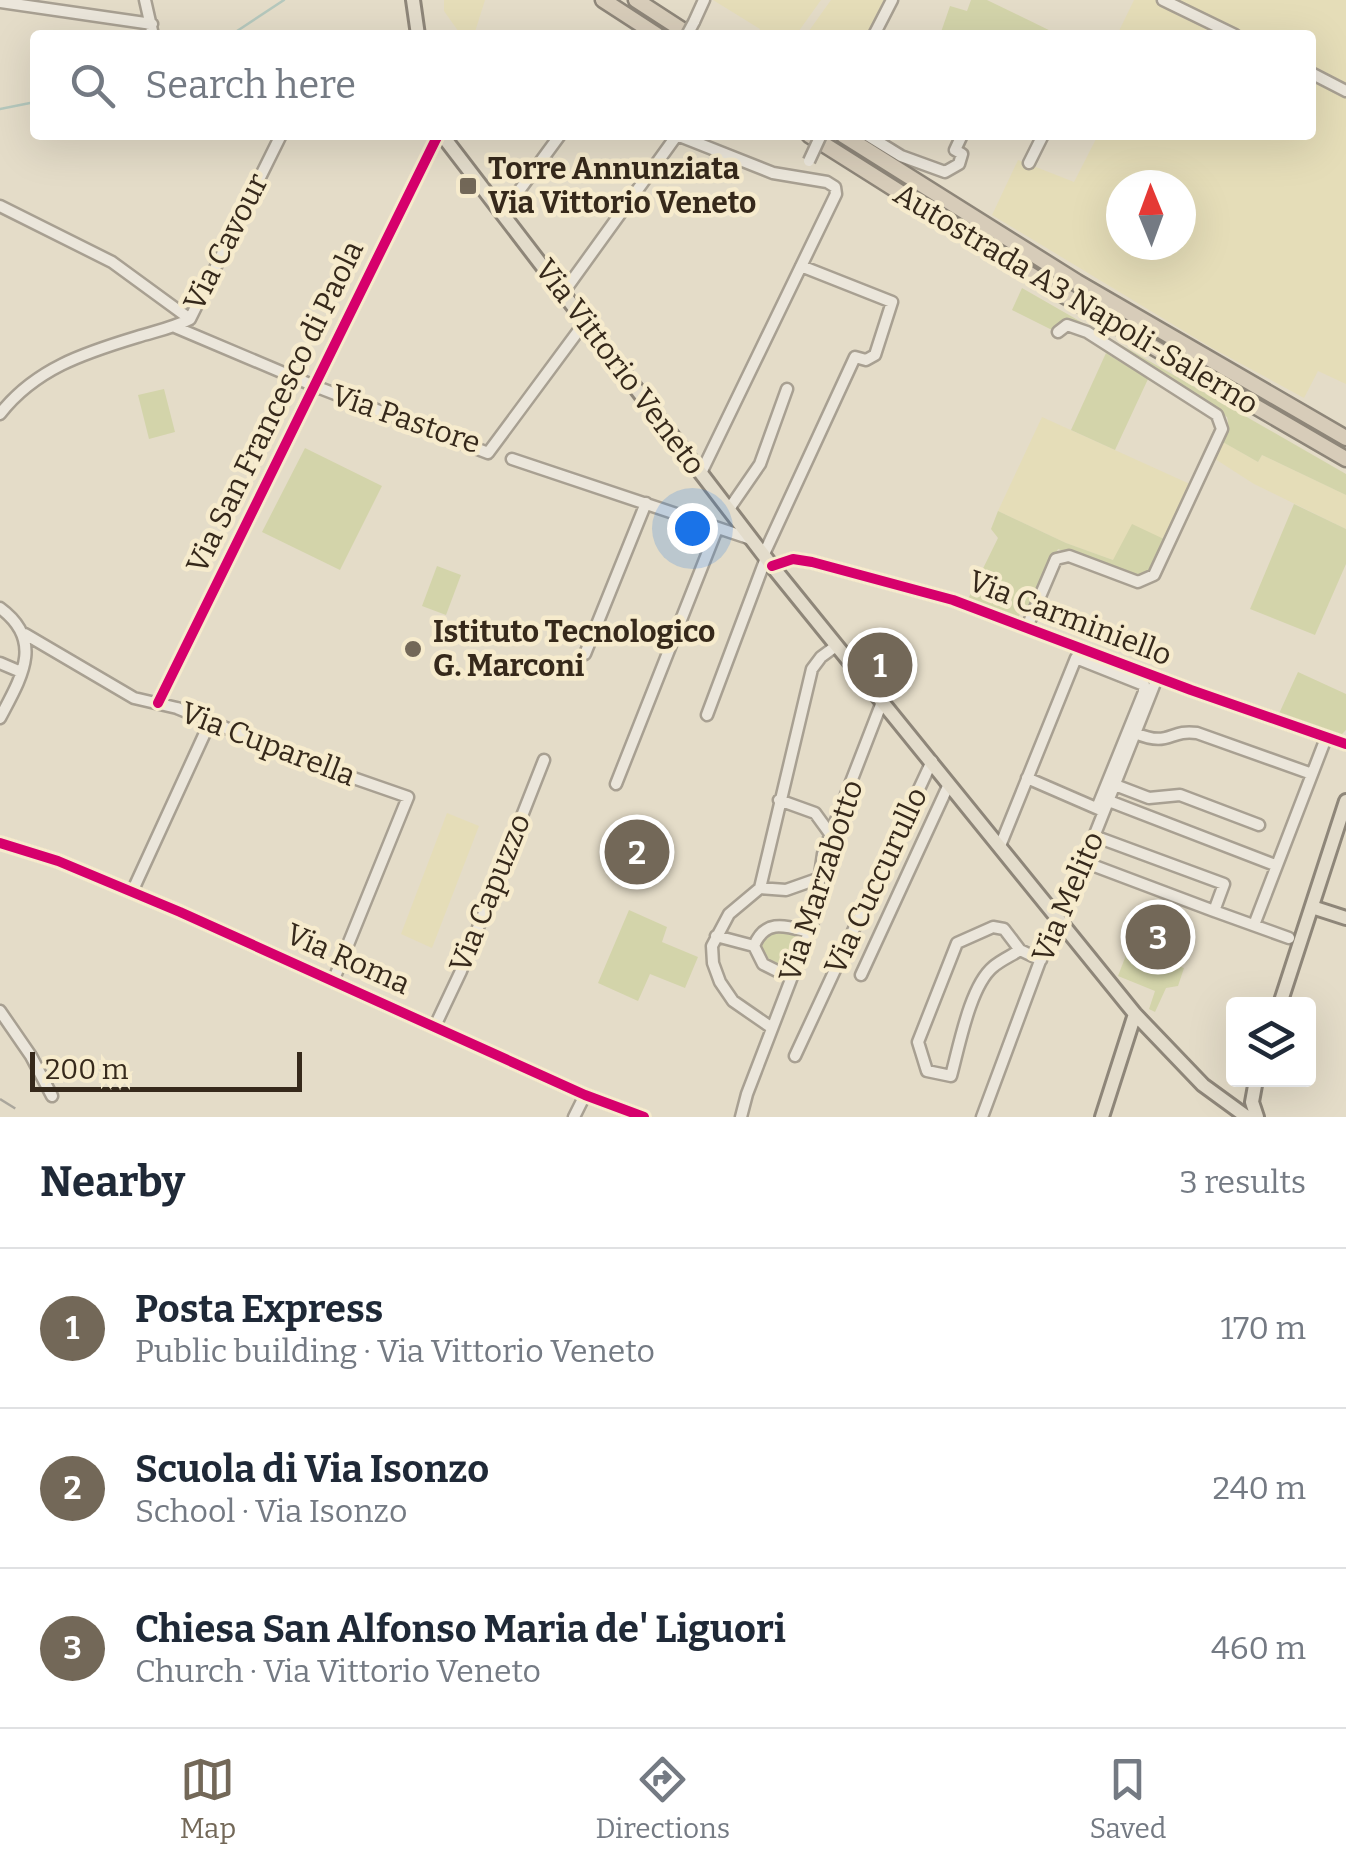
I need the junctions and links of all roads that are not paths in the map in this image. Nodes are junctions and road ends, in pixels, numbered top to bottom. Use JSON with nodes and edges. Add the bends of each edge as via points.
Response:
{"nodes":[{"id":1,"x":145,"y":0,"type":"edge"},
{"id":2,"x":412,"y":0,"type":"edge"},
{"id":3,"x":603,"y":0,"type":"edge"},
{"id":4,"x":636,"y":0,"type":"edge"},
{"id":5,"x":704,"y":0,"type":"edge"},
{"id":6,"x":892,"y":0,"type":"edge"},
{"id":7,"x":1162,"y":0,"type":"edge"},
{"id":8,"x":0,"y":2,"type":"edge"},
{"id":9,"x":152,"y":30,"type":"edge"},
{"id":10,"x":417,"y":30,"type":"edge"},
{"id":11,"x":648,"y":30,"type":"edge"},
{"id":12,"x":689,"y":30,"type":"edge"},
{"id":13,"x":691,"y":30,"type":"edge"},
{"id":14,"x":877,"y":30,"type":"edge"},
{"id":15,"x":1225,"y":30,"type":"edge"},
{"id":16,"x":1316,"y":76,"type":"edge"},
{"id":17,"x":1346,"y":91,"type":"edge"},
{"id":18,"x":278,"y":140,"type":"edge"},
{"id":19,"x":437,"y":140,"type":"edge"},
{"id":20,"x":444,"y":140,"type":"edge"},
{"id":21,"x":556,"y":140,"type":"edge"},
{"id":22,"x":673,"y":140,"type":"edge"},
{"id":23,"x":689,"y":140,"type":"edge"},
{"id":24,"x":818,"y":140,"type":"edge"},
{"id":25,"x":819,"y":140,"type":"edge"},
{"id":26,"x":852,"y":140,"type":"edge"},
{"id":27,"x":875,"y":140,"type":"edge"},
{"id":28,"x":959,"y":140,"type":"edge"},
{"id":29,"x":1042,"y":140,"type":"edge"},
{"id":30,"x":1030,"y":163,"type":"dead end"},
{"id":31,"x":805,"y":178,"type":"junction"},
{"id":32,"x":0,"y":206,"type":"edge"},
{"id":33,"x":502,"y":214,"type":"junction"},
{"id":34,"x":801,"y":266,"type":"junction"},
{"id":35,"x":563,"y":293,"type":"junction"},
{"id":36,"x":190,"y":318,"type":"junction"},
{"id":37,"x":585,"y":322,"type":"junction"},
{"id":38,"x":175,"y":327,"type":"junction"},
{"id":39,"x":1058,"y":332,"type":"dead end"},
{"id":40,"x":312,"y":386,"type":"junction"},
{"id":41,"x":787,"y":388,"type":"dead end"},
{"id":42,"x":0,"y":412,"type":"edge"},
{"id":43,"x":1346,"y":438,"type":"edge"},
{"id":44,"x":512,"y":459,"type":"dead end"},
{"id":45,"x":1346,"y":459,"type":"edge"},
{"id":46,"x":701,"y":473,"type":"junction"},
{"id":47,"x":646,"y":503,"type":"junction"},
{"id":48,"x":729,"y":510,"type":"junction"},
{"id":49,"x":717,"y":529,"type":"junction"},
{"id":50,"x":752,"y":539,"type":"junction"},
{"id":51,"x":768,"y":560,"type":"junction"},
{"id":52,"x":0,"y":608,"type":"edge"},
{"id":53,"x":1028,"y":627,"type":"junction"},
{"id":54,"x":25,"y":634,"type":"junction"},
{"id":55,"x":836,"y":646,"type":"junction"},
{"id":56,"x":585,"y":654,"type":"dead end"},
{"id":57,"x":0,"y":663,"type":"edge"},
{"id":58,"x":21,"y":672,"type":"junction"},
{"id":59,"x":1158,"y":678,"type":"junction"},
{"id":60,"x":882,"y":702,"type":"junction"},
{"id":61,"x":158,"y":703,"type":"junction"},
{"id":62,"x":707,"y":715,"type":"dead end"},
{"id":63,"x":0,"y":718,"type":"edge"},
{"id":64,"x":210,"y":722,"type":"junction"},
{"id":65,"x":1136,"y":733,"type":"junction"},
{"id":66,"x":1326,"y":738,"type":"junction"},
{"id":67,"x":1346,"y":743,"type":"edge"},
{"id":68,"x":544,"y":760,"type":"dead end"},
{"id":69,"x":932,"y":761,"type":"junction"},
{"id":70,"x":1312,"y":774,"type":"junction"},
{"id":71,"x":1027,"y":778,"type":"junction"},
{"id":72,"x":616,"y":784,"type":"dead end"},
{"id":73,"x":950,"y":784,"type":"junction"},
{"id":74,"x":1115,"y":786,"type":"junction"},
{"id":75,"x":779,"y":800,"type":"junction"},
{"id":76,"x":1346,"y":801,"type":"edge"},
{"id":77,"x":1103,"y":807,"type":"junction"},
{"id":78,"x":1259,"y":825,"type":"dead end"},
{"id":79,"x":831,"y":835,"type":"junction"},
{"id":80,"x":1094,"y":836,"type":"junction"},
{"id":81,"x":0,"y":843,"type":"edge"},
{"id":82,"x":1000,"y":846,"type":"junction"},
{"id":83,"x":1084,"y":862,"type":"junction"},
{"id":84,"x":1276,"y":865,"type":"junction"},
{"id":85,"x":820,"y":878,"type":"junction"},
{"id":86,"x":760,"y":888,"type":"junction"},
{"id":87,"x":132,"y":892,"type":"junction"},
{"id":88,"x":1312,"y":907,"type":"junction"},
{"id":89,"x":1214,"y":911,"type":"junction"},
{"id":90,"x":1056,"y":918,"type":"junction"},
{"id":91,"x":1346,"y":918,"type":"edge"},
{"id":92,"x":1254,"y":925,"type":"junction"},
{"id":93,"x":809,"y":932,"type":"junction"},
{"id":94,"x":716,"y":936,"type":"junction"},
{"id":95,"x":1289,"y":938,"type":"dead end"},
{"id":96,"x":754,"y":946,"type":"junction"},
{"id":97,"x":1020,"y":950,"type":"junction"},
{"id":98,"x":1041,"y":960,"type":"junction"},
{"id":99,"x":861,"y":975,"type":"dead end"},
{"id":100,"x":791,"y":978,"type":"junction"},
{"id":101,"x":334,"y":979,"type":"junction"},
{"id":102,"x":1282,"y":997,"type":"edge"},
{"id":103,"x":0,"y":1011,"type":"edge"},
{"id":104,"x":1135,"y":1014,"type":"junction"},
{"id":105,"x":435,"y":1026,"type":"junction"},
{"id":106,"x":772,"y":1028,"type":"junction"},
{"id":107,"x":796,"y":1056,"type":"dead end"},
{"id":108,"x":1248,"y":1087,"type":"edge"},
{"id":109,"x":1254,"y":1087,"type":"edge"},
{"id":110,"x":585,"y":1095,"type":"junction"},
{"id":111,"x":52,"y":1096,"type":"dead end"},
{"id":112,"x":1225,"y":1102,"type":"junction"},
{"id":113,"x":1244,"y":1114,"type":"edge"},
{"id":114,"x":574,"y":1117,"type":"edge"},
{"id":115,"x":644,"y":1117,"type":"edge"},
{"id":116,"x":741,"y":1117,"type":"edge"},
{"id":117,"x":982,"y":1117,"type":"edge"},
{"id":118,"x":1102,"y":1117,"type":"edge"},
{"id":119,"x":1257,"y":1117,"type":"edge"}],
"edges":[{"from":1,"to":9,"type":"street"},
{"from":2,"to":10,"type":"main road"},
{"from":3,"to":11,"type":"highway"},
{"from":4,"to":12,"type":"highway"},
{"from":5,"to":13,"type":"street"},
{"from":6,"to":14,"type":"street"},
{"from":7,"to":15,"type":"street"},
{"from":8,"to":9,"type":"street"},
{"from":16,"to":17,"type":"street"},
{"from":18,"to":36,"type":"street","name":"Via Cavour"},
{"from":19,"to":40,"type":"street","name":"Via San Francesco di Paola"},
{"from":20,"to":33,"type":"main road","name":"Via Vittorio Veneto"},
{"from":21,"to":33,"type":"street"},
{"from":22,"to":35,"type":"street"},
{"from":23,"to":31,"type":"street","via":[[774,174]]},
{"from":24,"to":45,"type":"highway","name":"Autostrada A3 Napoli-Salerno","via":[[1068,298]]},
{"from":25,"to":31,"type":"street","bridge":true},
{"from":26,"to":43,"type":"highway","name":"Autostrada A3 Napoli-Salerno","via":[[1076,282]]},
{"from":27,"to":28,"type":"street","via":[[945,172],[959,164],[962,154],[954,150]]},
{"from":29,"to":30,"type":"street"},
{"from":31,"to":34,"type":"street","via":[[827,182],[836,194]]},
{"from":32,"to":36,"type":"street","via":[[112,262]]},
{"from":33,"to":35,"type":"main road","name":"Via Vittorio Veneto"},
{"from":34,"to":46,"type":"street"},
{"from":34,"to":51,"type":"street","via":[[892,302],[876,355],[855,357]]},
{"from":35,"to":37,"type":"main road","name":"Via Vittorio Veneto"},
{"from":36,"to":38,"type":"street","name":"Via Cavour"},
{"from":37,"to":40,"type":"street","name":"Via Pastore","via":[[488,453]]},
{"from":37,"to":46,"type":"main road","name":"Via Vittorio Veneto"},
{"from":38,"to":40,"type":"street","name":"Via Pastore"},
{"from":38,"to":42,"type":"street","name":"Via Cavour","via":[[45,372]]},
{"from":39,"to":53,"type":"street","via":[[1068,326],[1087,332],[1217,415],[1222,429],[1154,575],[1138,582],[1060,556]]},
{"from":40,"to":61,"type":"street","name":"Via San Francesco di Paola"},
{"from":41,"to":48,"type":"street","via":[[760,464]]},
{"from":44,"to":47,"type":"street"},
{"from":46,"to":48,"type":"main road","name":"Via Vittorio Veneto"},
{"from":47,"to":49,"type":"street"},
{"from":47,"to":56,"type":"street"},
{"from":48,"to":50,"type":"main road","name":"Via Vittorio Veneto"},
{"from":49,"to":50,"type":"street"},
{"from":49,"to":72,"type":"street"},
{"from":50,"to":51,"type":"main road","name":"Via Vittorio Veneto"},
{"from":51,"to":53,"type":"street","name":"Via Carminiello","via":[[793,560],[944,598]]},
{"from":51,"to":55,"type":"main road","name":"Via Vittorio Veneto"},
{"from":51,"to":62,"type":"street"},
{"from":52,"to":54,"type":"street","name":"Via Cuparella"},
{"from":53,"to":59,"type":"street","name":"Via Carminiello"},
{"from":54,"to":58,"type":"street"},
{"from":54,"to":61,"type":"street","name":"Via Cuparella","via":[[134,698]]},
{"from":55,"to":60,"type":"main road","name":"Via Vittorio Veneto"},
{"from":55,"to":75,"type":"street","via":[[812,669]]},
{"from":57,"to":58,"type":"street"},
{"from":58,"to":63,"type":"street"},
{"from":59,"to":65,"type":"street","name":"Via Melito"},
{"from":59,"to":66,"type":"street","name":"Via Carminiello"},
{"from":60,"to":69,"type":"main road","name":"Via Vittorio Veneto"},
{"from":60,"to":79,"type":"street","name":"Via Marzabotto"},
{"from":61,"to":64,"type":"street","name":"Via Cuparella"},
{"from":64,"to":87,"type":"street"},
{"from":64,"to":101,"type":"street","name":"Via Cuparella","via":[[408,797]]},
{"from":65,"to":70,"type":"street","via":[[1162,741],[1197,733]]},
{"from":65,"to":74,"type":"street","name":"Via Melito"},
{"from":66,"to":67,"type":"street","name":"Via Carminiello"},
{"from":66,"to":70,"type":"street"},
{"from":68,"to":105,"type":"street","name":"Via Capuzzo"},
{"from":69,"to":73,"type":"main road","name":"Via Vittorio Veneto"},
{"from":69,"to":107,"type":"street","name":"Via Cuccurullo"},
{"from":70,"to":84,"type":"street"},
{"from":71,"to":77,"type":"street"},
{"from":71,"to":77,"type":"street","via":[[1076,658],[1144,685]]},
{"from":71,"to":82,"type":"street"},
{"from":73,"to":82,"type":"main road","name":"Via Vittorio Veneto"},
{"from":73,"to":99,"type":"street"},
{"from":74,"to":77,"type":"street","name":"Via Melito"},
{"from":74,"to":78,"type":"street","via":[[1148,798],[1180,795]]},
{"from":75,"to":79,"type":"street","via":[[815,813]]},
{"from":75,"to":86,"type":"street"},
{"from":76,"to":88,"type":"main road"},
{"from":77,"to":80,"type":"street","name":"Via Melito"},
{"from":77,"to":84,"type":"street"},
{"from":79,"to":85,"type":"street","name":"Via Marzabotto"},
{"from":80,"to":83,"type":"street","name":"Via Melito"},
{"from":80,"to":89,"type":"street","via":[[1224,884]]},
{"from":81,"to":87,"type":"street","name":"Via Roma"},
{"from":82,"to":90,"type":"main road","name":"Via Vittorio Veneto"},
{"from":83,"to":89,"type":"street"},
{"from":83,"to":90,"type":"street","name":"Via Melito"},
{"from":84,"to":92,"type":"street"},
{"from":85,"to":86,"type":"street","via":[[786,890]]},
{"from":85,"to":93,"type":"street","name":"Via Marzabotto"},
{"from":86,"to":94,"type":"street","via":[[729,914]]},
{"from":87,"to":101,"type":"street","name":"Via Roma"},
{"from":88,"to":91,"type":"main road"},
{"from":88,"to":102,"type":"main road"},
{"from":89,"to":92,"type":"street"},
{"from":90,"to":98,"type":"street","name":"Via Melito"},
{"from":90,"to":104,"type":"main road","name":"Via Vittorio Veneto"},
{"from":92,"to":95,"type":"street"},
{"from":93,"to":96,"type":"street","via":[[773,925]]},
{"from":93,"to":100,"type":"street","name":"Via Marzabotto"},
{"from":94,"to":96,"type":"street"},
{"from":94,"to":106,"type":"street","via":[[713,963],[720,982],[744,1012]]},
{"from":96,"to":100,"type":"street","via":[[763,964]]},
{"from":97,"to":97,"type":"street","via":[[1004,929],[992,927],[957,942],[918,1042],[927,1071],[951,1076],[982,982]]},
{"from":97,"to":98,"type":"street"},
{"from":98,"to":117,"type":"street","name":"Via Melito"},
{"from":100,"to":106,"type":"street","name":"Via Marzabotto"},
{"from":101,"to":105,"type":"street","name":"Via Roma"},
{"from":103,"to":111,"type":"street"},
{"from":104,"to":112,"type":"main road","name":"Via Vittorio Veneto"},
{"from":104,"to":118,"type":"main road"},
{"from":105,"to":110,"type":"street","name":"Via Roma"},
{"from":106,"to":116,"type":"street","name":"Via Marzabotto"},
{"from":108,"to":112,"type":"main road"},
{"from":109,"to":119,"type":"main road"},
{"from":110,"to":114,"type":"street"},
{"from":110,"to":115,"type":"street","name":"Via Roma"},
{"from":112,"to":113,"type":"main road","name":"Via Vittorio Veneto"}]}
